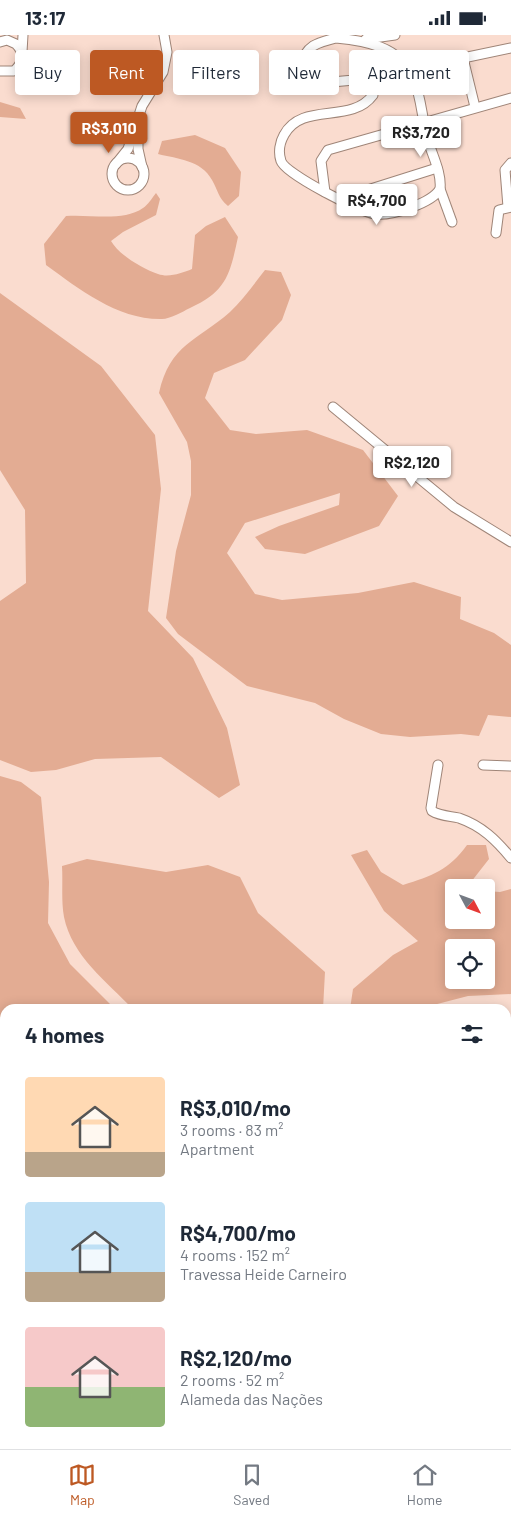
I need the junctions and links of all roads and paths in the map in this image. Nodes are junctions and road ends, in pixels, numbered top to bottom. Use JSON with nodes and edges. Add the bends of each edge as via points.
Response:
{"nodes":[{"id":1,"x":6,"y":35,"type":"edge"},
{"id":2,"x":23,"y":35,"type":"edge"},
{"id":3,"x":164,"y":35,"type":"edge"},
{"id":4,"x":395,"y":35,"type":"edge"},
{"id":5,"x":358,"y":40,"type":"junction"},
{"id":6,"x":0,"y":41,"type":"edge"},
{"id":7,"x":511,"y":49,"type":"edge"},
{"id":8,"x":20,"y":50,"type":"edge"},
{"id":9,"x":22,"y":50,"type":"edge"},
{"id":10,"x":388,"y":50,"type":"edge"},
{"id":11,"x":469,"y":57,"type":"edge"},
{"id":12,"x":15,"y":69,"type":"edge"},
{"id":13,"x":0,"y":71,"type":"edge"},
{"id":14,"x":469,"y":82,"type":"edge"},
{"id":15,"x":417,"y":95,"type":"edge"},
{"id":16,"x":511,"y":98,"type":"edge"},
{"id":17,"x":475,"y":107,"type":"junction"},
{"id":18,"x":138,"y":120,"type":"junction"},
{"id":19,"x":423,"y":123,"type":"junction"},
{"id":20,"x":116,"y":164,"type":"junction"},
{"id":21,"x":142,"y":167,"type":"junction"},
{"id":22,"x":508,"y":167,"type":"edge"},
{"id":23,"x":437,"y":168,"type":"junction"},
{"id":24,"x":440,"y":189,"type":"junction"},
{"id":25,"x":325,"y":192,"type":"junction"},
{"id":26,"x":339,"y":199,"type":"junction"},
{"id":27,"x":509,"y":207,"type":"edge"},
{"id":28,"x":452,"y":222,"type":"dead end"},
{"id":29,"x":496,"y":233,"type":"dead end"},
{"id":30,"x":333,"y":407,"type":"dead end"},
{"id":31,"x":511,"y":542,"type":"edge"},
{"id":32,"x":438,"y":765,"type":"dead end"},
{"id":33,"x":483,"y":765,"type":"dead end"},
{"id":34,"x":511,"y":766,"type":"edge"},
{"id":35,"x":511,"y":858,"type":"edge"}],
"edges":[{"from":1,"to":6,"type":"street"},
{"from":2,"to":9,"type":"street"},
{"from":3,"to":18,"type":"street","via":[[167,51],[163,72],[142,106]]},
{"from":4,"to":5,"type":"street"},
{"from":5,"to":10,"type":"street"},
{"from":5,"to":25,"type":"street","via":[[336,38],[311,47],[302,61],[301,71],[310,83],[365,79],[374,89],[371,99],[344,111],[296,119],[281,140],[280,160],[286,170]]},
{"from":6,"to":8,"type":"street","via":[[12,41]]},
{"from":7,"to":11,"type":"street"},
{"from":12,"to":13,"type":"street"},
{"from":14,"to":17,"type":"street"},
{"from":15,"to":19,"type":"street"},
{"from":16,"to":17,"type":"street"},
{"from":17,"to":19,"type":"street"},
{"from":18,"to":20,"type":"street","via":[[127,152]]},
{"from":18,"to":21,"type":"street","via":[[137,140]]},
{"from":19,"to":23,"type":"street"},
{"from":19,"to":25,"type":"street","via":[[328,150],[321,161]]},
{"from":20,"to":21,"type":"street","via":[[130,159]]},
{"from":20,"to":21,"type":"street","via":[[114,180],[125,189],[139,185],[144,177]]},
{"from":22,"to":27,"type":"street"},
{"from":23,"to":24,"type":"street"},
{"from":23,"to":26,"type":"street"},
{"from":24,"to":26,"type":"street","via":[[432,198],[399,212],[383,214],[363,211]]},
{"from":24,"to":28,"type":"street"},
{"from":25,"to":26,"type":"street"},
{"from":27,"to":29,"type":"street","via":[[498,212]]},
{"from":30,"to":31,"type":"street","via":[[454,507]]},
{"from":32,"to":35,"type":"street","via":[[432,811],[482,828]]},
{"from":33,"to":34,"type":"street"}]}
